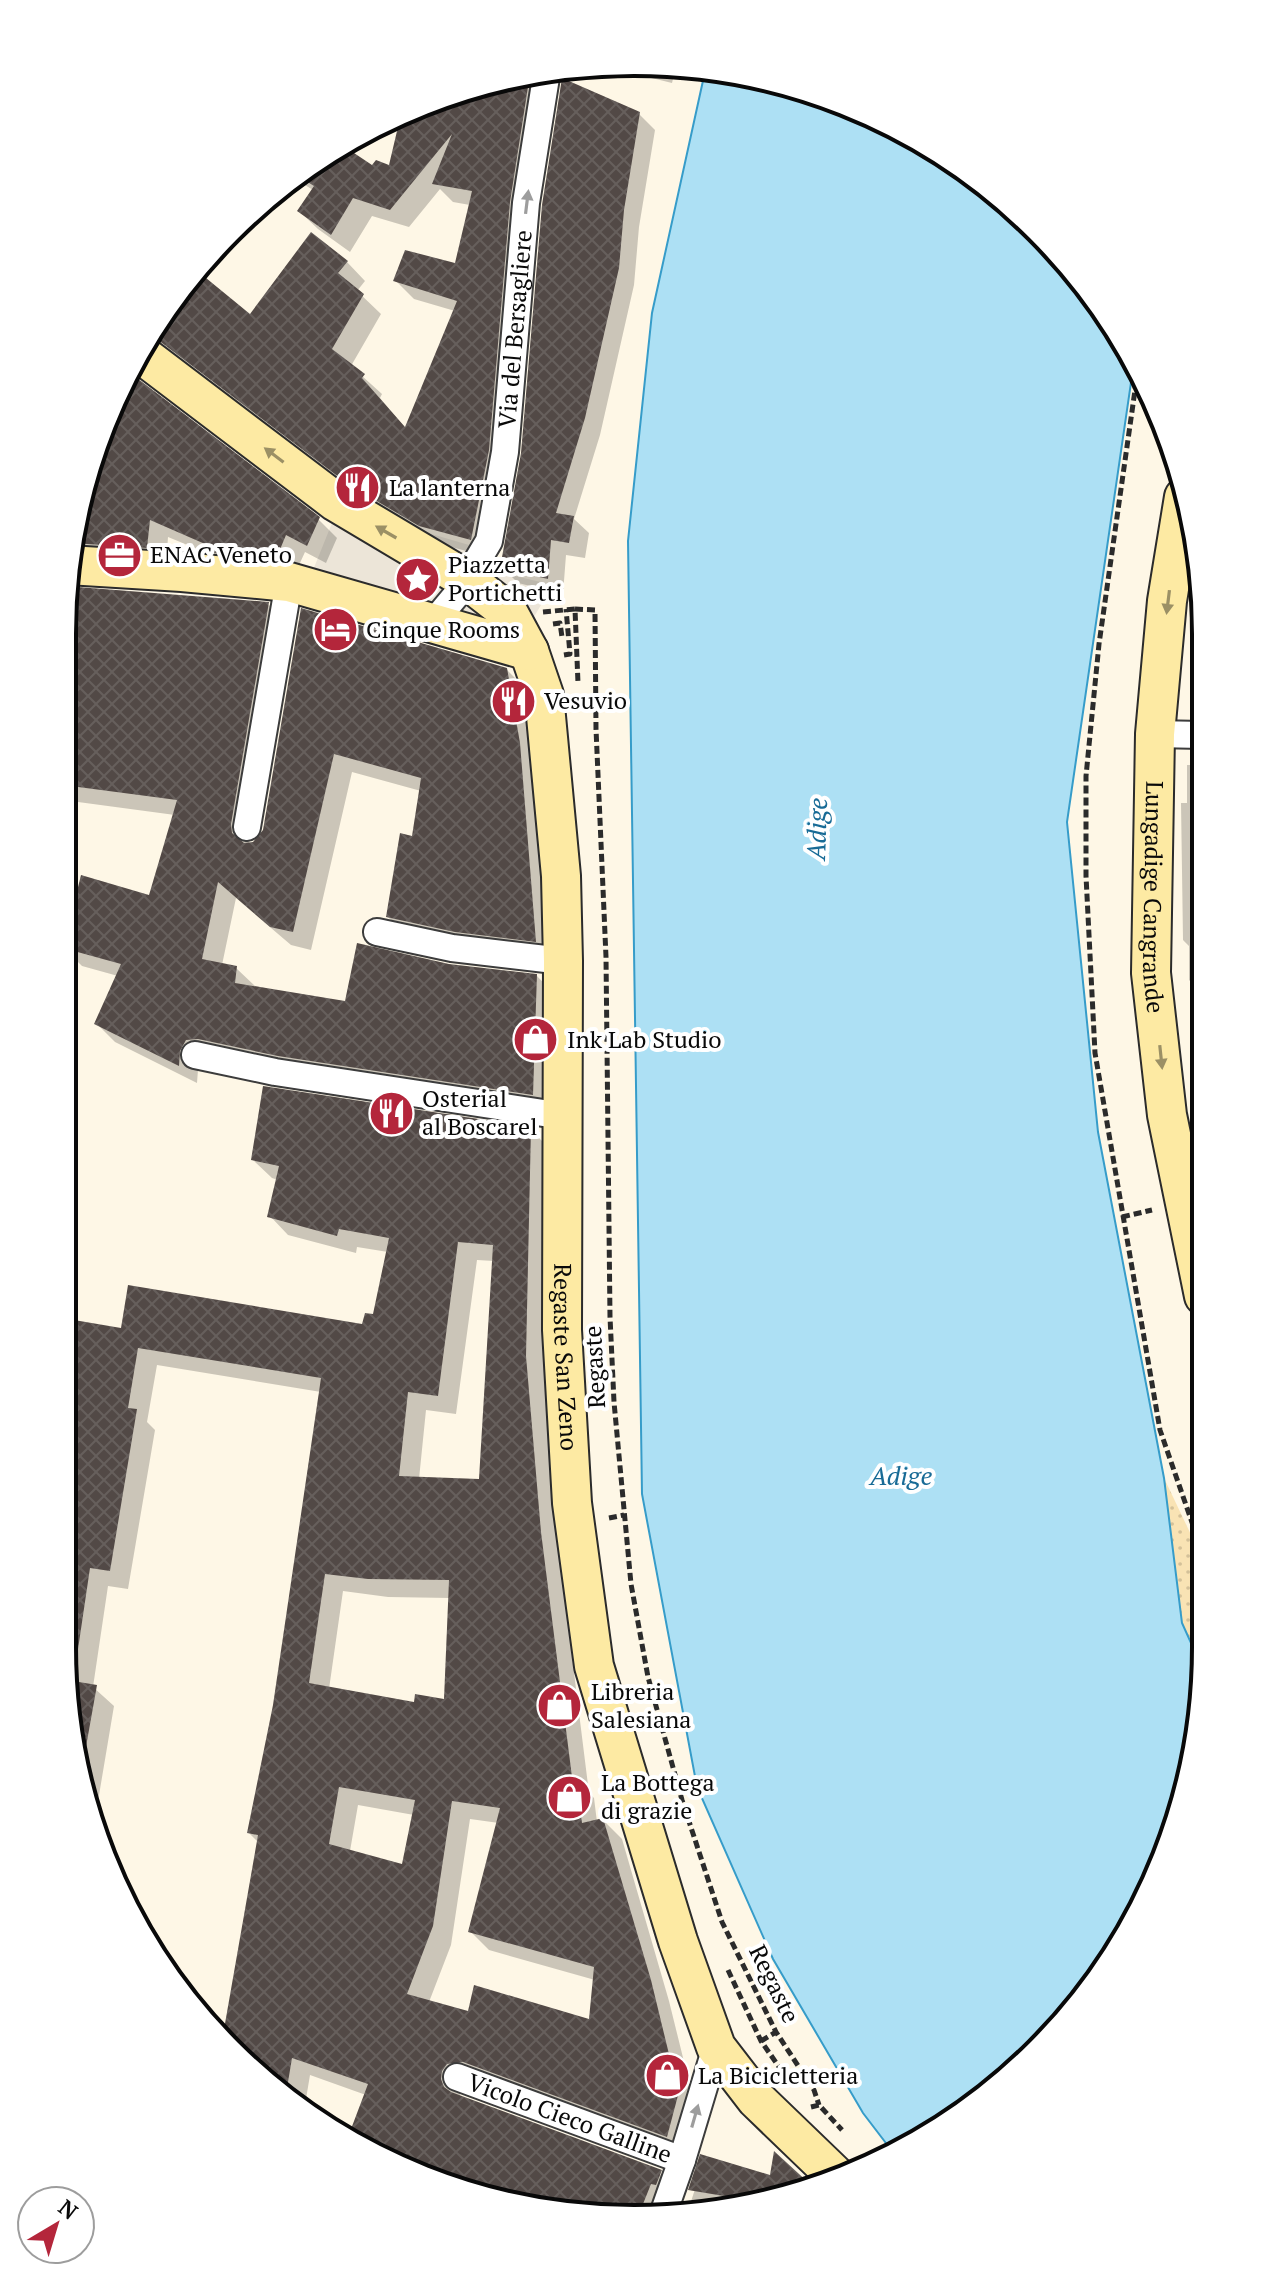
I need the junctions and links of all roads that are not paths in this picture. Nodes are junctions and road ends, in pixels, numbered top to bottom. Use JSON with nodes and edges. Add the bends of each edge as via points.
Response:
{"nodes":[{"id":1,"x":545,"y":84,"type":"edge"},
{"id":2,"x":148,"y":360,"type":"edge"},
{"id":3,"x":1180,"y":521,"type":"edge"},
{"id":4,"x":80,"y":566,"type":"edge"},
{"id":5,"x":467,"y":580,"type":"junction"},
{"id":6,"x":289,"y":582,"type":"junction"},
{"id":7,"x":427,"y":623,"type":"junction"},
{"id":8,"x":535,"y":638,"type":"junction"},
{"id":9,"x":1155,"y":734,"type":"junction"},
{"id":10,"x":1192,"y":735,"type":"edge"},
{"id":11,"x":247,"y":827,"type":"dead end"},
{"id":12,"x":377,"y":932,"type":"dead end"},
{"id":13,"x":563,"y":961,"type":"junction"},
{"id":14,"x":195,"y":1055,"type":"dead end"},
{"id":15,"x":563,"y":1116,"type":"junction"},
{"id":16,"x":1192,"y":1237,"type":"edge"},
{"id":17,"x":716,"y":2047,"type":"junction"},
{"id":18,"x":457,"y":2077,"type":"dead end"},
{"id":19,"x":682,"y":2160,"type":"junction"},
{"id":20,"x":829,"y":2169,"type":"edge"},
{"id":21,"x":667,"y":2204,"type":"edge"}],
"edges":[{"from":5,"to":1,"type":"street","name":"Via del Bersagliere","one_way":true,"via":[[489,541],[505,452],[526,203]]},
{"from":5,"to":2,"type":"street","one_way":true,"via":[[336,502]]},
{"from":3,"to":9,"type":"street","name":"Lungadige Cangrande","one_way":true},
{"from":4,"to":6,"type":"street"},
{"from":5,"to":7,"type":"street"},
{"from":5,"to":8,"type":"street"},
{"from":6,"to":7,"type":"street"},
{"from":6,"to":11,"type":"street"},
{"from":7,"to":8,"type":"street"},
{"from":8,"to":13,"type":"street","name":"Regaste San Zeno","via":[[561,876]]},
{"from":9,"to":10,"type":"street"},
{"from":9,"to":16,"type":"street","name":"Lungadige Cangrande","one_way":true,"via":[[1151,973],[1167,1115]]},
{"from":12,"to":13,"type":"street","via":[[452,948]]},
{"from":13,"to":15,"type":"street","name":"Regaste San Zeno"},
{"from":14,"to":15,"type":"street"},
{"from":15,"to":17,"type":"street","name":"Regaste San Zeno","via":[[562,1330],[572,1503],[594,1666]]},
{"from":19,"to":17,"type":"street","one_way":true},
{"from":17,"to":20,"type":"street","name":"Regaste San Zeno","via":[[756,2099]]},
{"from":18,"to":19,"type":"street","name":"Vicolo Cieco Galline"},
{"from":19,"to":21,"type":"street"}]}
